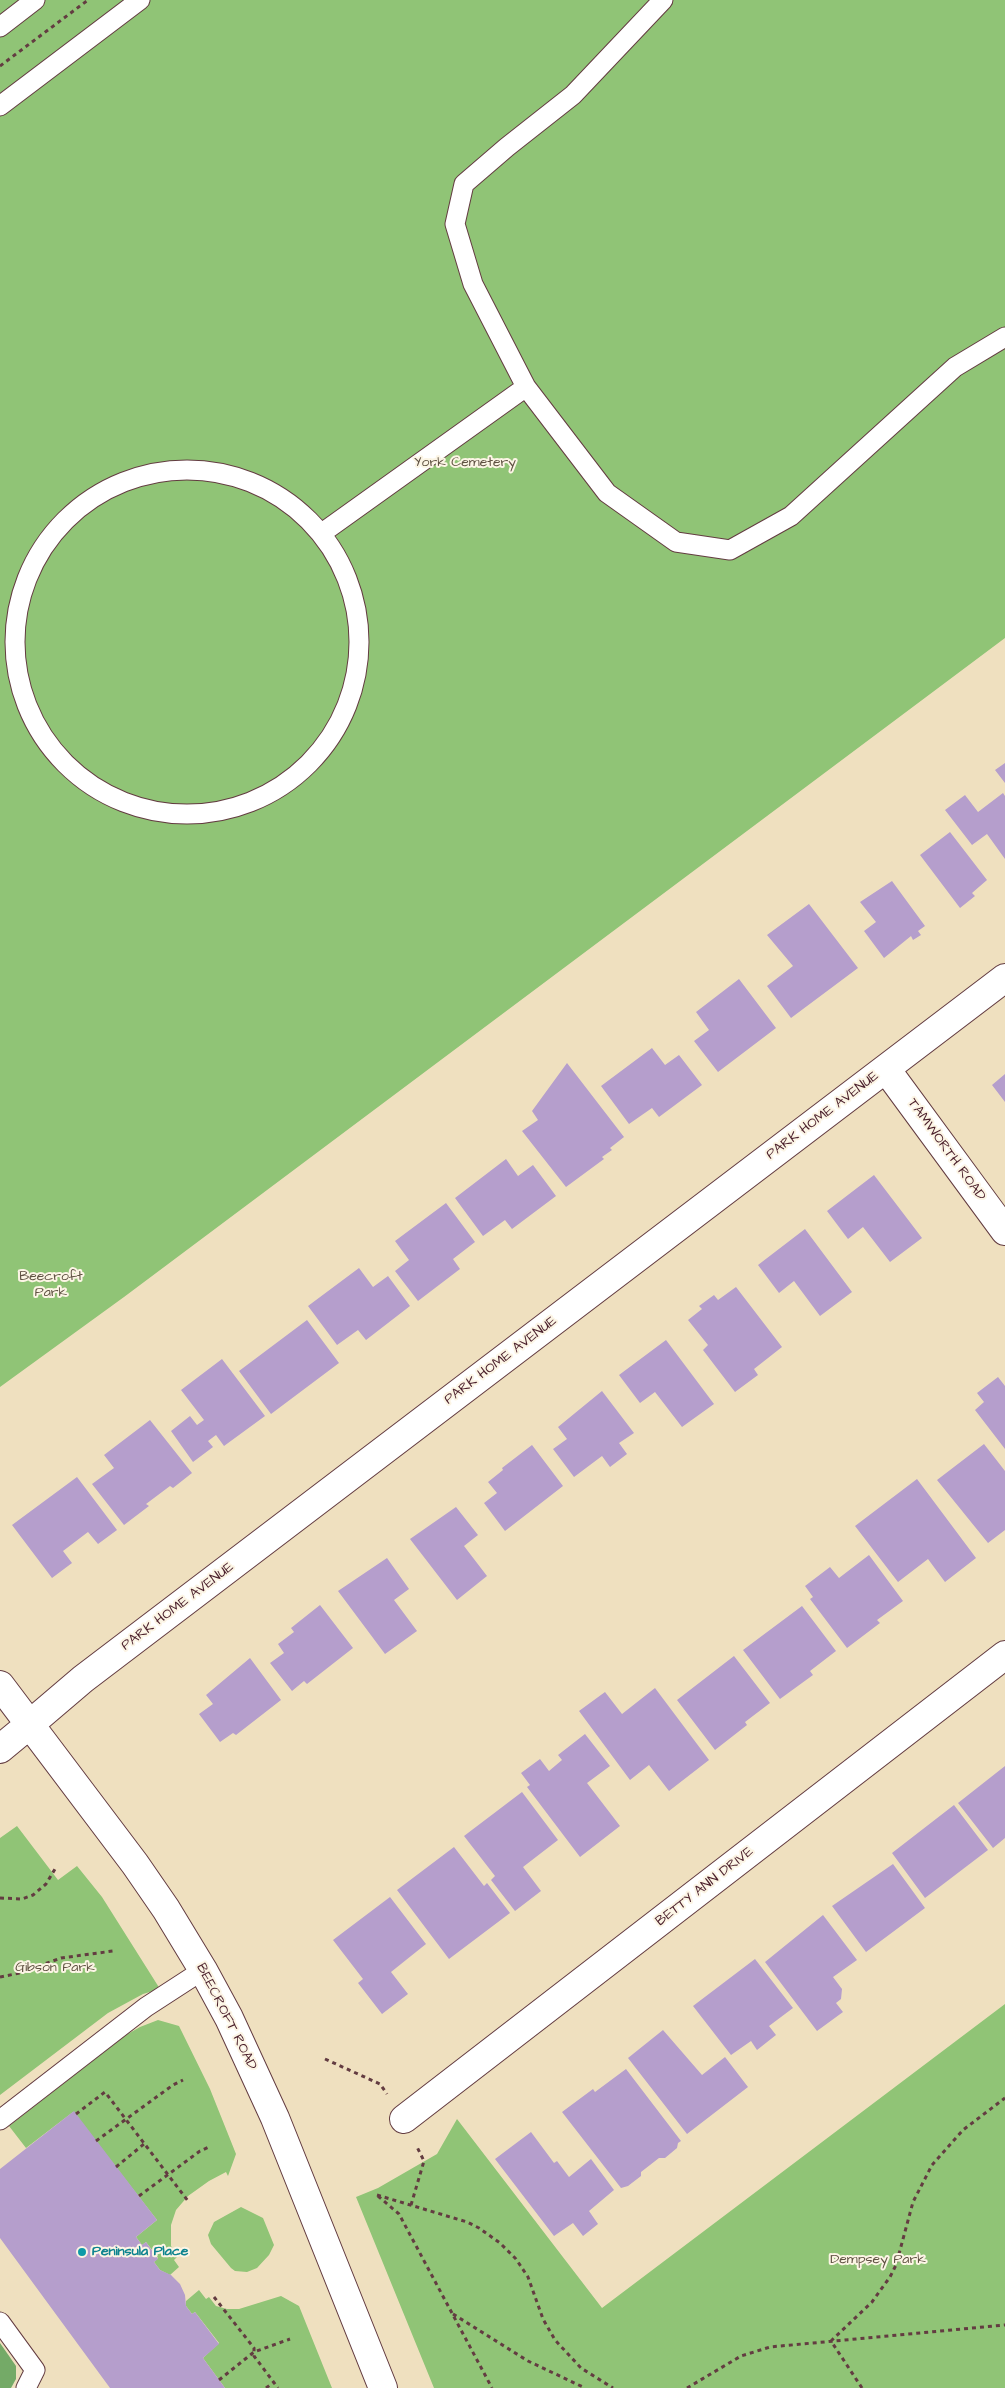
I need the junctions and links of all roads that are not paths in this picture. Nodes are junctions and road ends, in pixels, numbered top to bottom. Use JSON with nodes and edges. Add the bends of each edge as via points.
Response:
{"nodes":[{"id":1,"x":36,"y":0,"type":"edge"},
{"id":2,"x":140,"y":0,"type":"edge"},
{"id":3,"x":663,"y":0,"type":"edge"},
{"id":4,"x":0,"y":27,"type":"edge"},
{"id":5,"x":0,"y":106,"type":"edge"},
{"id":6,"x":1005,"y":338,"type":"edge"},
{"id":7,"x":526,"y":388,"type":"junction"},
{"id":8,"x":322,"y":533,"type":"junction"},
{"id":9,"x":1005,"y":978,"type":"edge"},
{"id":10,"x":886,"y":1069,"type":"junction"},
{"id":11,"x":1005,"y":1231,"type":"edge"},
{"id":12,"x":1005,"y":1655,"type":"edge"},
{"id":13,"x":0,"y":1685,"type":"edge"},
{"id":14,"x":29,"y":1725,"type":"junction"},
{"id":15,"x":0,"y":1749,"type":"edge"},
{"id":16,"x":203,"y":1970,"type":"junction"},
{"id":17,"x":404,"y":2119,"type":"road end"},
{"id":18,"x":0,"y":2120,"type":"edge"},
{"id":19,"x":0,"y":2322,"type":"edge"},
{"id":20,"x":26,"y":2388,"type":"edge"},
{"id":21,"x":384,"y":2388,"type":"edge"}],
"edges":[{"from":1,"to":4,"type":"lane"},
{"from":2,"to":5,"type":"lane"},
{"from":3,"to":7,"type":"lane","via":[[573,95],[464,184],[455,224],[470,276]]},
{"from":6,"to":7,"type":"lane","via":[[955,367],[791,516],[730,550],[676,542],[607,493]]},
{"from":7,"to":8,"type":"lane"},
{"from":8,"to":8,"type":"lane","via":[[351,585],[361,643],[350,702],[320,753],[275,792],[219,812],[160,813],[104,794],[60,760],[29,714],[15,661],[18,606],[38,554],[74,512],[121,482],[175,470],[230,474],[281,497]]},
{"from":9,"to":10,"type":"street","name":"PARK HOME AVENUE"},
{"from":10,"to":11,"type":"street","name":"TAMWORTH ROAD"},
{"from":10,"to":14,"type":"street","name":"PARK HOME AVENUE","via":[[83,1679]]},
{"from":12,"to":17,"type":"street","name":"BETTY ANN DRIVE"},
{"from":13,"to":14,"type":"street","name":"BEECROFT ROAD"},
{"from":14,"to":15,"type":"street","name":"PARK HOME AVENUE"},
{"from":14,"to":16,"type":"street","name":"BEECROFT ROAD","via":[[135,1864]]},
{"from":16,"to":18,"type":"lane","via":[[146,2007]]},
{"from":16,"to":21,"type":"street","name":"BEECROFT ROAD","via":[[275,2118]]},
{"from":19,"to":20,"type":"lane","via":[[34,2370]]}]}
